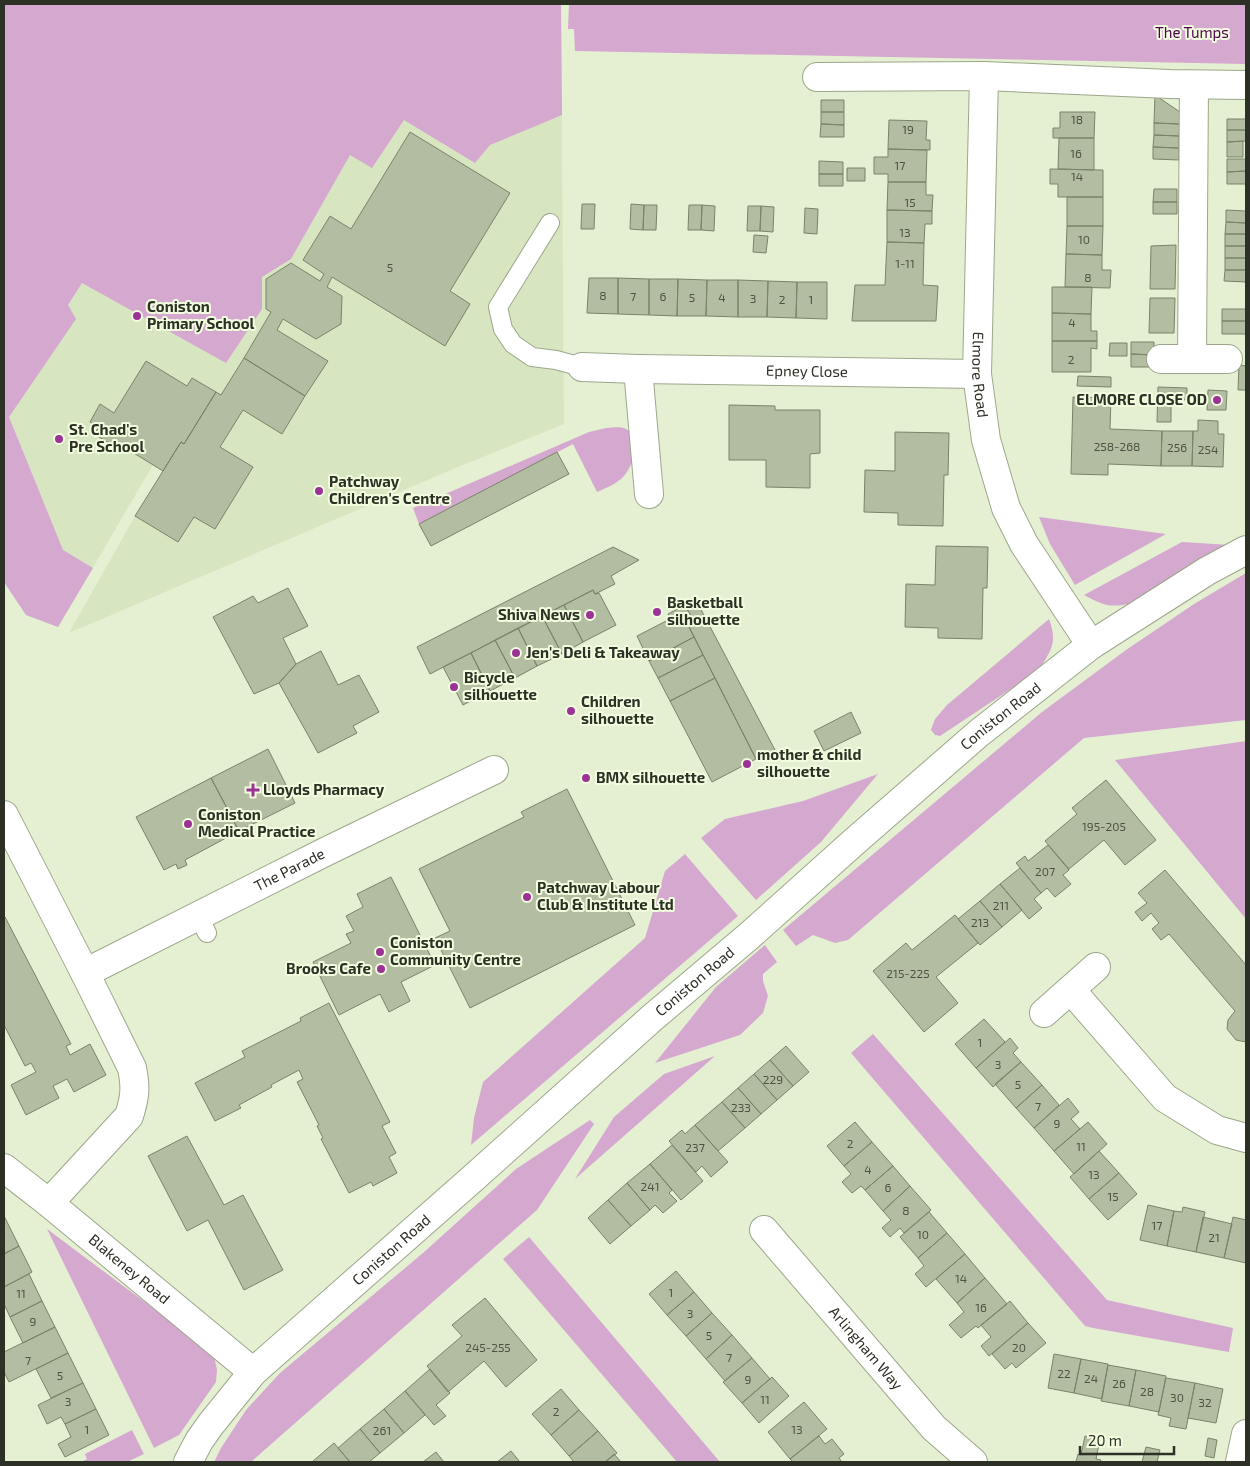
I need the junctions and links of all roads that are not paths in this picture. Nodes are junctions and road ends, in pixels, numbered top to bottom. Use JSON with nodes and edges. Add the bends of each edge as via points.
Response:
{"nodes":[{"id":1,"x":984,"y":76,"type":"junction"},
{"id":2,"x":817,"y":77,"type":"dead end"},
{"id":3,"x":1194,"y":84,"type":"junction"},
{"id":4,"x":1246,"y":85,"type":"edge"},
{"id":5,"x":550,"y":223,"type":"dead end"},
{"id":6,"x":1162,"y":359,"type":"dead end"},
{"id":7,"x":1192,"y":359,"type":"junction"},
{"id":8,"x":1228,"y":359,"type":"dead end"},
{"id":9,"x":582,"y":367,"type":"joint"},
{"id":10,"x":638,"y":369,"type":"junction"},
{"id":11,"x":977,"y":374,"type":"junction"},
{"id":12,"x":649,"y":494,"type":"dead end"},
{"id":13,"x":1246,"y":550,"type":"edge"},
{"id":14,"x":1091,"y":646,"type":"junction"},
{"id":15,"x":494,"y":770,"type":"dead end"},
{"id":16,"x":4,"y":815,"type":"edge"},
{"id":17,"x":1096,"y":967,"type":"dead end"},
{"id":18,"x":86,"y":973,"type":"junction"},
{"id":19,"x":1071,"y":990,"type":"junction"},
{"id":20,"x":1044,"y":1013,"type":"dead end"},
{"id":21,"x":1246,"y":1138,"type":"edge"},
{"id":22,"x":4,"y":1168,"type":"edge"},
{"id":23,"x":49,"y":1203,"type":"junction"},
{"id":24,"x":764,"y":1230,"type":"dead end"},
{"id":25,"x":253,"y":1372,"type":"junction"},
{"id":26,"x":1246,"y":1434,"type":"edge"},
{"id":27,"x":188,"y":1462,"type":"edge"},
{"id":28,"x":973,"y":1462,"type":"edge"},
{"id":29,"x":1240,"y":1462,"type":"edge"}],
"edges":[{"from":1,"to":2,"type":"street"},
{"from":1,"to":3,"type":"street"},
{"from":1,"to":11,"type":"street","name":"Elmore Road"},
{"from":3,"to":4,"type":"street"},
{"from":3,"to":7,"type":"street"},
{"from":5,"to":9,"type":"lane","via":[[498,307],[503,329],[513,344],[532,357]]},
{"from":6,"to":7,"type":"street"},
{"from":7,"to":8,"type":"street"},
{"from":9,"to":10,"type":"street","name":"Epney Close"},
{"from":10,"to":11,"type":"street","name":"Epney Close"},
{"from":10,"to":12,"type":"street"},
{"from":11,"to":14,"type":"street","name":"Elmore Road","via":[[986,440],[1006,508],[1024,544]]},
{"from":13,"to":14,"type":"street","name":"Coniston Road","via":[[1206,571]]},
{"from":14,"to":25,"type":"street","name":"Coniston Road","via":[[979,733],[854,841]]},
{"from":15,"to":18,"type":"street","name":"The Parade","via":[[325,852],[203,925]]},
{"from":16,"to":18,"type":"street"},
{"from":17,"to":19,"type":"street"},
{"from":18,"to":23,"type":"street","via":[[132,1068],[135,1098],[129,1116]]},
{"from":19,"to":20,"type":"street"},
{"from":19,"to":21,"type":"street","via":[[1165,1098],[1217,1130]]},
{"from":22,"to":23,"type":"street","name":"Blakeney Road"},
{"from":23,"to":25,"type":"street","name":"Blakeney Road"},
{"from":24,"to":28,"type":"street","name":"Arlingham Way","via":[[934,1428]]},
{"from":25,"to":27,"type":"street","name":"Coniston Road","via":[[211,1424]]},
{"from":26,"to":29,"type":"street"}]}
